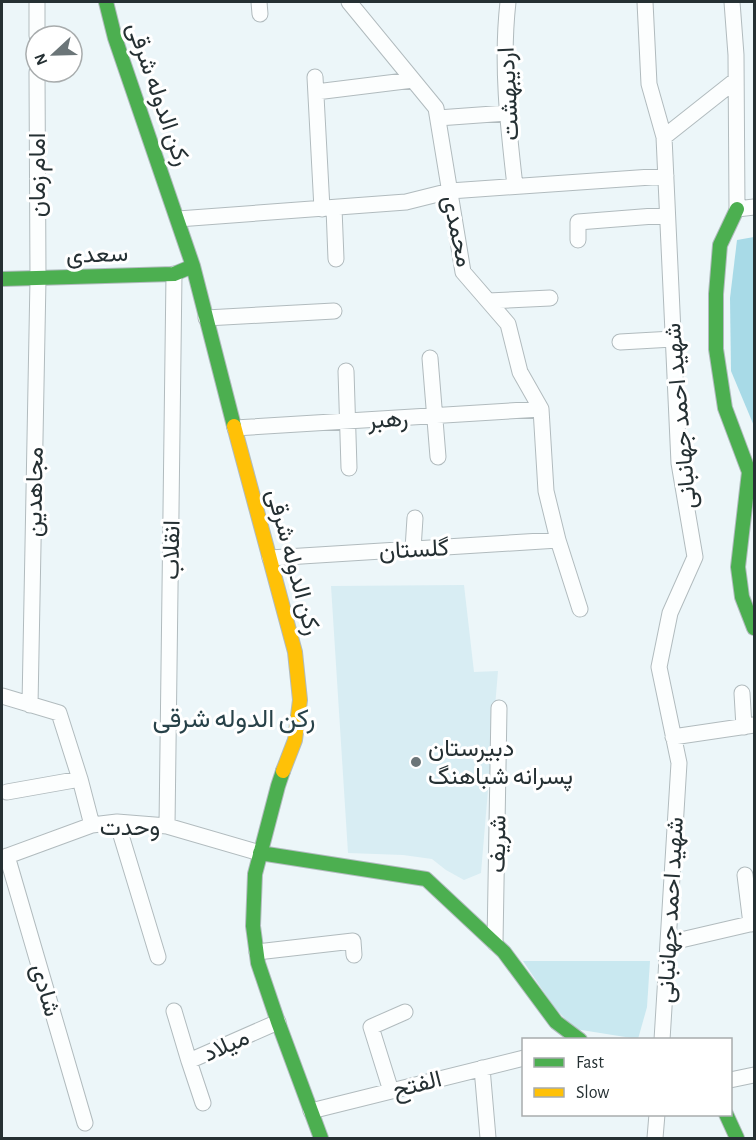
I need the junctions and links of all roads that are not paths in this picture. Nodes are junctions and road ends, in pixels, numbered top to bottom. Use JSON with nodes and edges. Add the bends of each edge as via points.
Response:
{"nodes":[{"id":1,"x":37,"y":2,"type":"edge"},
{"id":2,"x":106,"y":2,"type":"edge"},
{"id":3,"x":349,"y":2,"type":"edge"},
{"id":4,"x":508,"y":2,"type":"edge"},
{"id":5,"x":645,"y":2,"type":"edge"},
{"id":6,"x":732,"y":2,"type":"edge"},
{"id":7,"x":37,"y":24,"type":"edge"},
{"id":8,"x":413,"y":80,"type":"junction"},
{"id":9,"x":736,"y":80,"type":"junction"},
{"id":10,"x":37,"y":84,"type":"edge"},
{"id":11,"x":507,"y":113,"type":"junction"},
{"id":12,"x":438,"y":118,"type":"junction"},
{"id":13,"x":664,"y":137,"type":"junction"},
{"id":14,"x":666,"y":176,"type":"junction"},
{"id":15,"x":515,"y":186,"type":"junction"},
{"id":16,"x":450,"y":191,"type":"junction"},
{"id":17,"x":754,"y":207,"type":"edge"},
{"id":18,"x":328,"y":208,"type":"junction"},
{"id":19,"x":737,"y":209,"type":"junction"},
{"id":20,"x":668,"y":214,"type":"junction"},
{"id":21,"x":178,"y":219,"type":"junction"},
{"id":22,"x":578,"y":240,"type":"dead end"},
{"id":23,"x":336,"y":259,"type":"dead end"},
{"id":24,"x":193,"y":266,"type":"junction"},
{"id":25,"x":174,"y":274,"type":"junction"},
{"id":26,"x":2,"y":279,"type":"edge"},
{"id":27,"x":38,"y":279,"type":"junction"},
{"id":28,"x":550,"y":298,"type":"dead end"},
{"id":29,"x":488,"y":301,"type":"junction"},
{"id":30,"x":334,"y":311,"type":"dead end"},
{"id":31,"x":207,"y":318,"type":"junction"},
{"id":32,"x":673,"y":339,"type":"junction"},
{"id":33,"x":620,"y":342,"type":"dead end"},
{"id":34,"x":430,"y":358,"type":"dead end"},
{"id":35,"x":346,"y":371,"type":"dead end"},
{"id":36,"x":541,"y":409,"type":"junction"},
{"id":37,"x":434,"y":416,"type":"junction"},
{"id":38,"x":348,"y":421,"type":"junction"},
{"id":39,"x":235,"y":428,"type":"junction"},
{"id":40,"x":438,"y":457,"type":"dead end"},
{"id":41,"x":349,"y":468,"type":"dead end"},
{"id":42,"x":415,"y":518,"type":"dead end"},
{"id":43,"x":558,"y":540,"type":"junction"},
{"id":44,"x":413,"y":549,"type":"junction"},
{"id":45,"x":270,"y":558,"type":"junction"},
{"id":46,"x":580,"y":609,"type":"dead end"},
{"id":47,"x":754,"y":628,"type":"edge"},
{"id":48,"x":742,"y":693,"type":"dead end"},
{"id":49,"x":2,"y":696,"type":"edge"},
{"id":50,"x":30,"y":705,"type":"junction"},
{"id":51,"x":499,"y":708,"type":"dead end"},
{"id":52,"x":749,"y":726,"type":"edge"},
{"id":53,"x":673,"y":737,"type":"junction"},
{"id":54,"x":80,"y":779,"type":"junction"},
{"id":55,"x":8,"y":792,"type":"dead end"},
{"id":56,"x":117,"y":822,"type":"junction"},
{"id":57,"x":92,"y":825,"type":"junction"},
{"id":58,"x":167,"y":826,"type":"junction"},
{"id":59,"x":260,"y":853,"type":"junction"},
{"id":60,"x":4,"y":857,"type":"edge"},
{"id":61,"x":745,"y":875,"type":"dead end"},
{"id":62,"x":753,"y":923,"type":"edge"},
{"id":63,"x":495,"y":943,"type":"junction"},
{"id":64,"x":668,"y":944,"type":"junction"},
{"id":65,"x":256,"y":952,"type":"junction"},
{"id":66,"x":354,"y":955,"type":"dead end"},
{"id":67,"x":158,"y":957,"type":"dead end"},
{"id":68,"x":174,"y":1011,"type":"dead end"},
{"id":69,"x":405,"y":1012,"type":"dead end"},
{"id":70,"x":278,"y":1022,"type":"junction"},
{"id":71,"x":569,"y":1037,"type":"edge"},
{"id":72,"x":663,"y":1038,"type":"edge"},
{"id":73,"x":522,"y":1058,"type":"edge"},
{"id":74,"x":189,"y":1061,"type":"junction"},
{"id":75,"x":482,"y":1068,"type":"junction"},
{"id":76,"x":754,"y":1075,"type":"edge"},
{"id":77,"x":732,"y":1080,"type":"edge"},
{"id":78,"x":391,"y":1091,"type":"junction"},
{"id":79,"x":203,"y":1103,"type":"dead end"},
{"id":80,"x":311,"y":1111,"type":"junction"},
{"id":81,"x":657,"y":1116,"type":"edge"},
{"id":82,"x":727,"y":1116,"type":"edge"},
{"id":83,"x":85,"y":1123,"type":"dead end"},
{"id":84,"x":321,"y":1138,"type":"edge"},
{"id":85,"x":488,"y":1138,"type":"edge"},
{"id":86,"x":655,"y":1138,"type":"edge"},
{"id":87,"x":737,"y":1138,"type":"edge"}],
"edges":[{"from":1,"to":7,"type":"street"},
{"from":2,"to":21,"type":"main road","name":"رکن الدوله شرقی"},
{"from":3,"to":8,"type":"street","name":"محمدی"},
{"from":4,"to":11,"type":"street","name":"اردیبهشت"},
{"from":5,"to":13,"type":"street","name":"شهید احمد جهانبانی","via":[[649,84]]},
{"from":6,"to":9,"type":"street"},
{"from":8,"to":12,"type":"street","name":"محمدی","via":[[436,108]]},
{"from":8,"to":18,"type":"street","via":[[315,85]]},
{"from":9,"to":13,"type":"street"},
{"from":9,"to":19,"type":"street"},
{"from":10,"to":27,"type":"street","name":"امام زمان"},
{"from":11,"to":12,"type":"street"},
{"from":11,"to":15,"type":"street","name":"اردیبهشت"},
{"from":12,"to":16,"type":"street","name":"محمدی"},
{"from":13,"to":14,"type":"street","name":"شهید احمد جهانبانی"},
{"from":14,"to":15,"type":"street"},
{"from":14,"to":20,"type":"street","name":"شهید احمد جهانبانی"},
{"from":15,"to":16,"type":"street"},
{"from":16,"to":18,"type":"street","via":[[406,202]]},
{"from":16,"to":29,"type":"street","name":"محمدی","via":[[463,272]]},
{"from":17,"to":19,"type":"street"},
{"from":18,"to":21,"type":"street"},
{"from":18,"to":23,"type":"street"},
{"from":19,"to":47,"type":"main road","via":[[720,245],[716,349],[725,408],[749,472],[738,567],[742,597]]},
{"from":20,"to":22,"type":"street","via":[[578,222]]},
{"from":20,"to":32,"type":"street","name":"شهید احمد جهانبانی"},
{"from":21,"to":24,"type":"main road","name":"رکن الدوله شرقی"},
{"from":24,"to":25,"type":"main road","name":"سعدی"},
{"from":24,"to":31,"type":"main road","name":"رکن الدوله شرقی"},
{"from":25,"to":27,"type":"main road","name":"سعدی"},
{"from":25,"to":58,"type":"street","name":"انقلاب"},
{"from":26,"to":27,"type":"main road","name":"سعدی"},
{"from":27,"to":50,"type":"street","name":"مجاهدین"},
{"from":28,"to":29,"type":"street"},
{"from":29,"to":36,"type":"street","name":"محمدی","via":[[508,324],[520,372]]},
{"from":30,"to":31,"type":"street"},
{"from":31,"to":39,"type":"main road","name":"رکن الدوله شرقی"},
{"from":32,"to":33,"type":"street"},
{"from":32,"to":53,"type":"street","name":"شهید احمد جهانبانی","via":[[679,463],[695,557],[670,613],[659,667]]},
{"from":34,"to":37,"type":"street"},
{"from":35,"to":38,"type":"street"},
{"from":36,"to":37,"type":"street","name":"رهبر"},
{"from":36,"to":43,"type":"street","name":"محمدی","via":[[546,491]]},
{"from":37,"to":38,"type":"street","name":"رهبر"},
{"from":37,"to":40,"type":"street"},
{"from":38,"to":39,"type":"street","name":"رهبر"},
{"from":38,"to":41,"type":"street"},
{"from":39,"to":45,"type":"main road","name":"رکن الدوله شرقی"},
{"from":42,"to":44,"type":"street"},
{"from":43,"to":44,"type":"street","name":"گلستان"},
{"from":43,"to":46,"type":"street","name":"محمدی"},
{"from":44,"to":45,"type":"street","name":"گلستان"},
{"from":45,"to":59,"type":"main road","name":"رکن الدوله شرقی","via":[[295,652],[300,700],[296,740],[278,786]]},
{"from":48,"to":52,"type":"street"},
{"from":49,"to":50,"type":"street"},
{"from":50,"to":54,"type":"street","via":[[58,713]]},
{"from":51,"to":63,"type":"street","name":"شریف"},
{"from":52,"to":53,"type":"street"},
{"from":53,"to":64,"type":"street","name":"شهید احمد جهانبانی","via":[[679,763]]},
{"from":54,"to":55,"type":"street"},
{"from":54,"to":57,"type":"street"},
{"from":56,"to":57,"type":"street","name":"وحدت"},
{"from":56,"to":58,"type":"street","name":"وحدت"},
{"from":56,"to":67,"type":"street"},
{"from":57,"to":60,"type":"street","name":"وحدت"},
{"from":58,"to":59,"type":"street","name":"وحدت"},
{"from":59,"to":63,"type":"main road","via":[[426,879]]},
{"from":59,"to":65,"type":"main road","name":"رکن الدوله شرقی","via":[[255,874]]},
{"from":60,"to":83,"type":"street","name":"شادی"},
{"from":61,"to":62,"type":"street"},
{"from":62,"to":64,"type":"street"},
{"from":63,"to":71,"type":"main road"},
{"from":64,"to":72,"type":"street","name":"شهید احمد جهانبانی"},
{"from":65,"to":66,"type":"street","via":[[353,941]]},
{"from":65,"to":70,"type":"main road","name":"رکن الدوله شرقی"},
{"from":68,"to":74,"type":"street","name":"میلاد"},
{"from":69,"to":78,"type":"street","via":[[371,1027]]},
{"from":70,"to":74,"type":"street","name":"میلاد"},
{"from":70,"to":80,"type":"main road","name":"رکن الدوله شرقی"},
{"from":73,"to":75,"type":"street","name":"الفتح"},
{"from":74,"to":79,"type":"street"},
{"from":75,"to":78,"type":"street","name":"الفتح"},
{"from":75,"to":85,"type":"street"},
{"from":76,"to":77,"type":"street"},
{"from":78,"to":80,"type":"street","name":"الفتح"},
{"from":80,"to":84,"type":"main road","name":"رکن الدوله شرقی"},
{"from":81,"to":86,"type":"street"},
{"from":82,"to":87,"type":"main road"}]}
